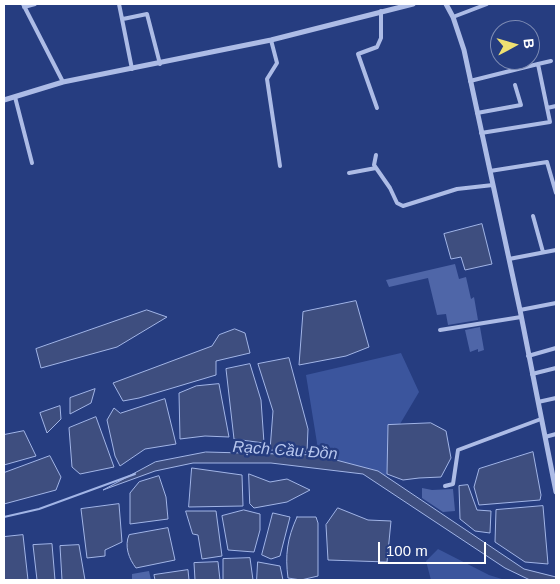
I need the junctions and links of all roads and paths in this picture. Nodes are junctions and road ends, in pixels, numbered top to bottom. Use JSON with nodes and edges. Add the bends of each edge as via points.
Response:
{"nodes":[{"id":1,"x":35,"y":4,"type":"edge"},
{"id":2,"x":119,"y":4,"type":"edge"},
{"id":3,"x":412,"y":4,"type":"edge"},
{"id":4,"x":446,"y":4,"type":"edge"},
{"id":5,"x":487,"y":4,"type":"edge"},
{"id":6,"x":24,"y":5,"type":"edge"},
{"id":7,"x":381,"y":11,"type":"junction"},
{"id":8,"x":453,"y":17,"type":"junction"},
{"id":9,"x":124,"y":19,"type":"junction"},
{"id":10,"x":271,"y":40,"type":"junction"},
{"id":11,"x":552,"y":61,"type":"dead end"},
{"id":12,"x":160,"y":64,"type":"junction"},
{"id":13,"x":540,"y":64,"type":"edge"},
{"id":14,"x":132,"y":69,"type":"junction"},
{"id":15,"x":514,"y":70,"type":"edge"},
{"id":16,"x":539,"y":70,"type":"edge"},
{"id":17,"x":470,"y":81,"type":"junction"},
{"id":18,"x":63,"y":82,"type":"junction"},
{"id":19,"x":515,"y":85,"type":"dead end"},
{"id":20,"x":15,"y":97,"type":"junction"},
{"id":21,"x":4,"y":100,"type":"edge"},
{"id":22,"x":556,"y":106,"type":"edge"},
{"id":23,"x":377,"y":108,"type":"dead end"},
{"id":24,"x":548,"y":108,"type":"junction"},
{"id":25,"x":477,"y":113,"type":"junction"},
{"id":26,"x":481,"y":133,"type":"junction"},
{"id":27,"x":376,"y":156,"type":"dead end"},
{"id":28,"x":32,"y":163,"type":"dead end"},
{"id":29,"x":280,"y":166,"type":"dead end"},
{"id":30,"x":376,"y":168,"type":"junction"},
{"id":31,"x":490,"y":171,"type":"junction"},
{"id":32,"x":349,"y":173,"type":"dead end"},
{"id":33,"x":493,"y":185,"type":"junction"},
{"id":34,"x":556,"y":193,"type":"edge"},
{"id":35,"x":533,"y":216,"type":"dead end"},
{"id":36,"x":556,"y":250,"type":"edge"},
{"id":37,"x":542,"y":252,"type":"junction"},
{"id":38,"x":509,"y":258,"type":"junction"},
{"id":39,"x":556,"y":303,"type":"edge"},
{"id":40,"x":520,"y":310,"type":"junction"},
{"id":41,"x":521,"y":317,"type":"junction"},
{"id":42,"x":440,"y":330,"type":"dead end"},
{"id":43,"x":556,"y":348,"type":"edge"},
{"id":44,"x":528,"y":356,"type":"junction"},
{"id":45,"x":556,"y":368,"type":"edge"},
{"id":46,"x":532,"y":374,"type":"junction"},
{"id":47,"x":556,"y":398,"type":"edge"},
{"id":48,"x":538,"y":402,"type":"junction"},
{"id":49,"x":541,"y":419,"type":"junction"},
{"id":50,"x":556,"y":434,"type":"edge"},
{"id":51,"x":544,"y":437,"type":"junction"},
{"id":52,"x":555,"y":478,"type":"edge"},
{"id":53,"x":445,"y":486,"type":"dead end"},
{"id":54,"x":556,"y":492,"type":"edge"}],
"edges":[{"from":1,"to":6,"type":"lane"},
{"from":2,"to":9,"type":"lane"},
{"from":3,"to":7,"type":"street"},
{"from":4,"to":8,"type":"street"},
{"from":5,"to":8,"type":"lane"},
{"from":6,"to":18,"type":"lane"},
{"from":7,"to":10,"type":"street"},
{"from":7,"to":23,"type":"lane","via":[[381,38],[377,47],[358,54]]},
{"from":8,"to":17,"type":"street"},
{"from":9,"to":12,"type":"lane","via":[[147,14]]},
{"from":9,"to":14,"type":"lane"},
{"from":10,"to":12,"type":"street"},
{"from":10,"to":29,"type":"lane","via":[[277,64],[268,79]]},
{"from":11,"to":13,"type":"lane"},
{"from":12,"to":14,"type":"street"},
{"from":14,"to":18,"type":"street"},
{"from":15,"to":17,"type":"lane"},
{"from":16,"to":24,"type":"lane"},
{"from":17,"to":25,"type":"street"},
{"from":18,"to":20,"type":"street"},
{"from":19,"to":25,"type":"lane","via":[[521,104]]},
{"from":20,"to":21,"type":"street"},
{"from":20,"to":28,"type":"lane"},
{"from":22,"to":24,"type":"lane"},
{"from":24,"to":26,"type":"lane","via":[[550,122]]},
{"from":25,"to":26,"type":"street"},
{"from":26,"to":31,"type":"street"},
{"from":27,"to":30,"type":"lane"},
{"from":30,"to":32,"type":"lane"},
{"from":30,"to":33,"type":"lane","via":[[402,206],[457,189]]},
{"from":31,"to":33,"type":"street"},
{"from":31,"to":34,"type":"lane","via":[[547,162]]},
{"from":33,"to":38,"type":"street"},
{"from":35,"to":37,"type":"lane"},
{"from":36,"to":37,"type":"lane"},
{"from":37,"to":38,"type":"lane"},
{"from":38,"to":40,"type":"street"},
{"from":39,"to":40,"type":"lane"},
{"from":40,"to":41,"type":"street"},
{"from":41,"to":42,"type":"lane"},
{"from":41,"to":44,"type":"street"},
{"from":43,"to":44,"type":"lane"},
{"from":44,"to":46,"type":"street"},
{"from":45,"to":46,"type":"lane"},
{"from":46,"to":48,"type":"street"},
{"from":47,"to":48,"type":"lane"},
{"from":48,"to":49,"type":"street"},
{"from":49,"to":51,"type":"street"},
{"from":49,"to":53,"type":"lane","via":[[458,450],[453,484]]},
{"from":50,"to":51,"type":"lane"},
{"from":51,"to":52,"type":"street"},
{"from":52,"to":54,"type":"street"}]}
